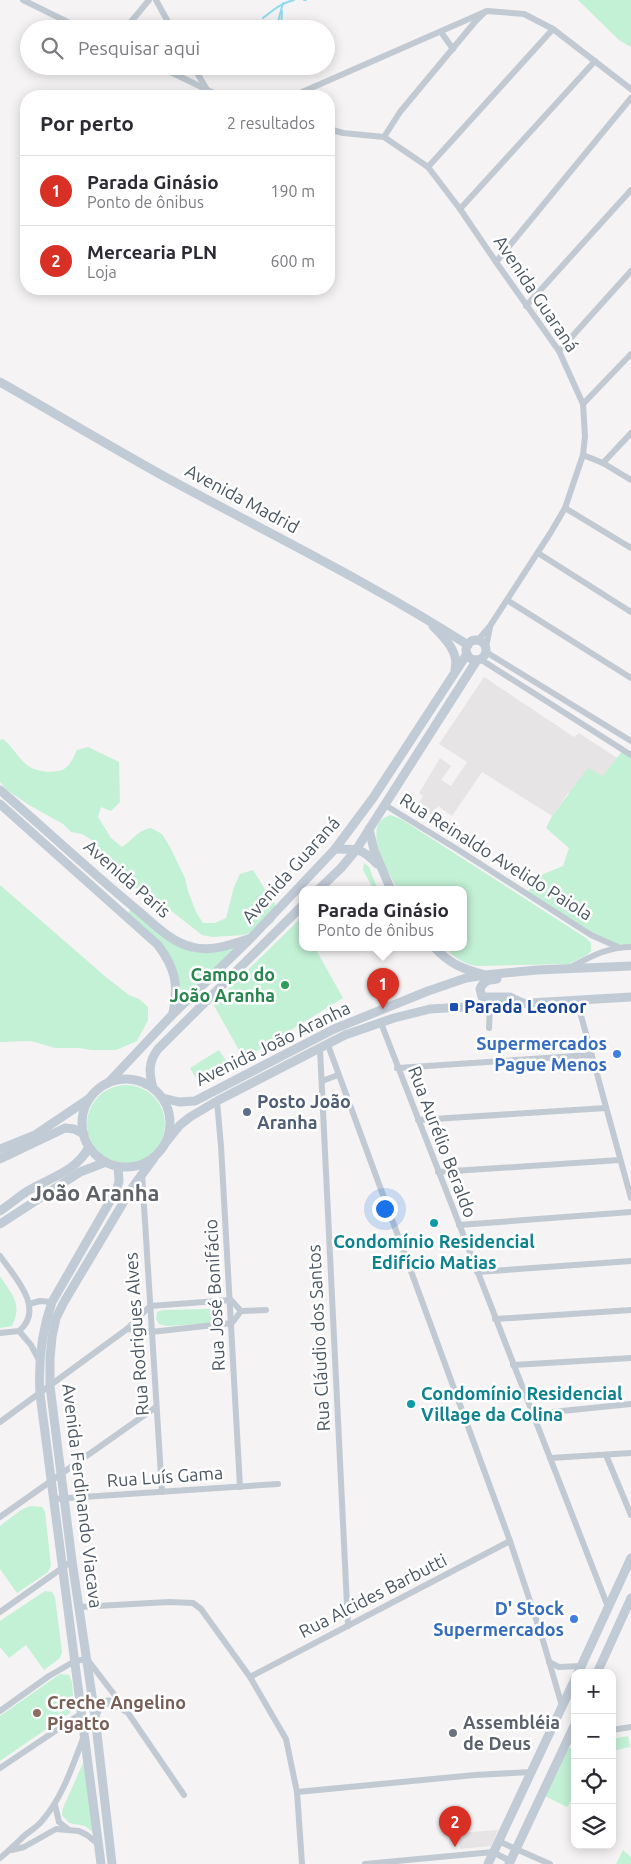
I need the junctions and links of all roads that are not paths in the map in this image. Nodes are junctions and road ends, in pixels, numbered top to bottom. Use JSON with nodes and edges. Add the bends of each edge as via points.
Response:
{"nodes":[{"id":1,"x":23,"y":0,"type":"edge"},
{"id":2,"x":149,"y":0,"type":"edge"},
{"id":3,"x":156,"y":0,"type":"edge"},
{"id":4,"x":487,"y":10,"type":"junction"},
{"id":5,"x":64,"y":20,"type":"edge"},
{"id":6,"x":132,"y":20,"type":"edge"},
{"id":7,"x":167,"y":20,"type":"edge"},
{"id":8,"x":553,"y":28,"type":"junction"},
{"id":9,"x":441,"y":32,"type":"junction"},
{"id":10,"x":452,"y":49,"type":"junction"},
{"id":11,"x":595,"y":61,"type":"junction"},
{"id":12,"x":176,"y":75,"type":"edge"},
{"id":13,"x":198,"y":75,"type":"edge"},
{"id":14,"x":314,"y":88,"type":"joint"},
{"id":15,"x":631,"y":89,"type":"edge"},
{"id":16,"x":207,"y":90,"type":"joint"},
{"id":17,"x":309,"y":90,"type":"edge"},
{"id":18,"x":631,"y":98,"type":"edge"},
{"id":19,"x":335,"y":131,"type":"edge"},
{"id":20,"x":384,"y":137,"type":"junction"},
{"id":21,"x":428,"y":167,"type":"junction"},
{"id":22,"x":631,"y":190,"type":"edge"},
{"id":23,"x":460,"y":209,"type":"junction"},
{"id":24,"x":496,"y":262,"type":"junction"},
{"id":25,"x":631,"y":271,"type":"edge"},
{"id":26,"x":526,"y":306,"type":"junction"},
{"id":27,"x":559,"y":350,"type":"junction"},
{"id":28,"x":631,"y":354,"type":"edge"},
{"id":29,"x":0,"y":382,"type":"edge"},
{"id":30,"x":583,"y":404,"type":"junction"},
{"id":31,"x":631,"y":433,"type":"edge"},
{"id":32,"x":583,"y":455,"type":"junction"},
{"id":33,"x":603,"y":463,"type":"junction"},
{"id":34,"x":631,"y":480,"type":"edge"},
{"id":35,"x":565,"y":508,"type":"junction"},
{"id":36,"x":631,"y":548,"type":"edge"},
{"id":37,"x":538,"y":553,"type":"junction"},
{"id":38,"x":507,"y":600,"type":"junction"},
{"id":39,"x":631,"y":612,"type":"edge"},
{"id":40,"x":426,"y":618,"type":"junction"},
{"id":41,"x":490,"y":626,"type":"junction"},
{"id":42,"x":478,"y":640,"type":"junction"},
{"id":43,"x":468,"y":649,"type":"junction"},
{"id":44,"x":486,"y":649,"type":"junction"},
{"id":45,"x":478,"y":659,"type":"junction"},
{"id":46,"x":631,"y":678,"type":"edge"},
{"id":47,"x":449,"y":682,"type":"junction"},
{"id":48,"x":631,"y":741,"type":"edge"},
{"id":49,"x":631,"y":755,"type":"edge"},
{"id":50,"x":0,"y":790,"type":"edge"},
{"id":51,"x":0,"y":804,"type":"edge"},
{"id":52,"x":385,"y":805,"type":"junction"},
{"id":53,"x":369,"y":829,"type":"junction"},
{"id":54,"x":335,"y":849,"type":"junction"},
{"id":55,"x":356,"y":850,"type":"junction"},
{"id":56,"x":382,"y":870,"type":"junction"},
{"id":57,"x":300,"y":886,"type":"edge"},
{"id":58,"x":322,"y":886,"type":"edge"},
{"id":59,"x":389,"y":886,"type":"edge"},
{"id":60,"x":299,"y":887,"type":"edge"},
{"id":61,"x":299,"y":909,"type":"edge"},
{"id":62,"x":591,"y":935,"type":"junction"},
{"id":63,"x":250,"y":938,"type":"junction"},
{"id":64,"x":618,"y":947,"type":"junction"},
{"id":65,"x":631,"y":947,"type":"edge"},
{"id":66,"x":438,"y":951,"type":"edge"},
{"id":67,"x":598,"y":953,"type":"junction"},
{"id":68,"x":631,"y":966,"type":"edge"},
{"id":69,"x":537,"y":970,"type":"junction"},
{"id":70,"x":566,"y":970,"type":"junction"},
{"id":71,"x":485,"y":975,"type":"junction"},
{"id":72,"x":631,"y":997,"type":"edge"},
{"id":73,"x":577,"y":1001,"type":"junction"},
{"id":74,"x":524,"y":1004,"type":"junction"},
{"id":75,"x":490,"y":1006,"type":"junction"},
{"id":76,"x":173,"y":1014,"type":"junction"},
{"id":77,"x":380,"y":1023,"type":"junction"},
{"id":78,"x":489,"y":1028,"type":"dead end"},
{"id":79,"x":324,"y":1047,"type":"junction"},
{"id":80,"x":591,"y":1055,"type":"junction"},
{"id":81,"x":397,"y":1068,"type":"junction"},
{"id":82,"x":338,"y":1075,"type":"junction"},
{"id":83,"x":322,"y":1081,"type":"junction"},
{"id":84,"x":108,"y":1083,"type":"junction"},
{"id":85,"x":153,"y":1088,"type":"junction"},
{"id":86,"x":90,"y":1098,"type":"junction"},
{"id":87,"x":163,"y":1098,"type":"junction"},
{"id":88,"x":217,"y":1101,"type":"junction"},
{"id":89,"x":606,"y":1108,"type":"junction"},
{"id":90,"x":418,"y":1120,"type":"junction"},
{"id":91,"x":84,"y":1134,"type":"junction"},
{"id":92,"x":167,"y":1141,"type":"junction"},
{"id":93,"x":89,"y":1147,"type":"junction"},
{"id":94,"x":0,"y":1149,"type":"edge"},
{"id":95,"x":154,"y":1158,"type":"junction"},
{"id":96,"x":0,"y":1159,"type":"edge"},
{"id":97,"x":620,"y":1160,"type":"junction"},
{"id":98,"x":106,"y":1162,"type":"junction"},
{"id":99,"x":118,"y":1167,"type":"junction"},
{"id":100,"x":438,"y":1172,"type":"junction"},
{"id":101,"x":142,"y":1173,"type":"junction"},
{"id":102,"x":631,"y":1198,"type":"edge"},
{"id":103,"x":0,"y":1211,"type":"edge"},
{"id":104,"x":631,"y":1212,"type":"edge"},
{"id":105,"x":0,"y":1224,"type":"edge"},
{"id":106,"x":459,"y":1225,"type":"junction"},
{"id":107,"x":0,"y":1256,"type":"edge"},
{"id":108,"x":631,"y":1262,"type":"edge"},
{"id":109,"x":477,"y":1272,"type":"junction"},
{"id":110,"x":230,"y":1300,"type":"junction"},
{"id":111,"x":52,"y":1302,"type":"junction"},
{"id":112,"x":29,"y":1304,"type":"junction"},
{"id":113,"x":150,"y":1306,"type":"junction"},
{"id":114,"x":266,"y":1310,"type":"dead end"},
{"id":115,"x":631,"y":1310,"type":"edge"},
{"id":116,"x":241,"y":1311,"type":"junction"},
{"id":117,"x":495,"y":1319,"type":"junction"},
{"id":118,"x":232,"y":1323,"type":"junction"},
{"id":119,"x":127,"y":1329,"type":"junction"},
{"id":120,"x":19,"y":1331,"type":"junction"},
{"id":121,"x":152,"y":1332,"type":"junction"},
{"id":122,"x":0,"y":1333,"type":"edge"},
{"id":123,"x":631,"y":1358,"type":"edge"},
{"id":124,"x":39,"y":1360,"type":"junction"},
{"id":125,"x":513,"y":1364,"type":"junction"},
{"id":126,"x":50,"y":1386,"type":"junction"},
{"id":127,"x":40,"y":1394,"type":"junction"},
{"id":128,"x":631,"y":1404,"type":"edge"},
{"id":129,"x":156,"y":1407,"type":"junction"},
{"id":130,"x":532,"y":1414,"type":"junction"},
{"id":131,"x":0,"y":1422,"type":"edge"},
{"id":132,"x":631,"y":1453,"type":"edge"},
{"id":133,"x":606,"y":1454,"type":"junction"},
{"id":134,"x":550,"y":1458,"type":"junction"},
{"id":135,"x":61,"y":1473,"type":"junction"},
{"id":136,"x":51,"y":1481,"type":"junction"},
{"id":137,"x":278,"y":1484,"type":"dead end"},
{"id":138,"x":240,"y":1487,"type":"junction"},
{"id":139,"x":162,"y":1492,"type":"junction"},
{"id":140,"x":64,"y":1498,"type":"junction"},
{"id":141,"x":53,"y":1499,"type":"junction"},
{"id":142,"x":631,"y":1515,"type":"edge"},
{"id":143,"x":0,"y":1516,"type":"edge"},
{"id":144,"x":510,"y":1542,"type":"junction"},
{"id":145,"x":631,"y":1558,"type":"edge"},
{"id":146,"x":72,"y":1561,"type":"junction"},
{"id":147,"x":62,"y":1568,"type":"junction"},
{"id":148,"x":631,"y":1598,"type":"edge"},
{"id":149,"x":79,"y":1607,"type":"junction"},
{"id":150,"x":608,"y":1607,"type":"junction"},
{"id":151,"x":0,"y":1612,"type":"edge"},
{"id":152,"x":348,"y":1626,"type":"junction"},
{"id":153,"x":87,"y":1659,"type":"junction"},
{"id":154,"x":75,"y":1661,"type":"junction"},
{"id":155,"x":549,"y":1662,"type":"junction"},
{"id":156,"x":579,"y":1669,"type":"edge"},
{"id":157,"x":599,"y":1669,"type":"edge"},
{"id":158,"x":250,"y":1677,"type":"junction"},
{"id":159,"x":571,"y":1687,"type":"edge"},
{"id":160,"x":562,"y":1706,"type":"junction"},
{"id":161,"x":126,"y":1710,"type":"junction"},
{"id":162,"x":0,"y":1711,"type":"edge"},
{"id":163,"x":82,"y":1713,"type":"junction"},
{"id":164,"x":95,"y":1716,"type":"junction"},
{"id":165,"x":631,"y":1727,"type":"edge"},
{"id":166,"x":616,"y":1729,"type":"edge"},
{"id":167,"x":85,"y":1734,"type":"junction"},
{"id":168,"x":571,"y":1739,"type":"edge"},
{"id":169,"x":0,"y":1768,"type":"edge"},
{"id":170,"x":531,"y":1772,"type":"junction"},
{"id":171,"x":297,"y":1792,"type":"junction"},
{"id":172,"x":184,"y":1795,"type":"dead end"},
{"id":173,"x":55,"y":1805,"type":"junction"},
{"id":174,"x":70,"y":1830,"type":"junction"},
{"id":175,"x":498,"y":1841,"type":"junction"},
{"id":176,"x":99,"y":1845,"type":"junction"},
{"id":177,"x":515,"y":1849,"type":"junction"},
{"id":178,"x":10,"y":1851,"type":"junction"},
{"id":179,"x":493,"y":1852,"type":"junction"},
{"id":180,"x":0,"y":1858,"type":"edge"},
{"id":181,"x":510,"y":1862,"type":"edge"},
{"id":182,"x":101,"y":1864,"type":"edge"},
{"id":183,"x":112,"y":1864,"type":"edge"},
{"id":184,"x":302,"y":1864,"type":"edge"},
{"id":185,"x":365,"y":1864,"type":"edge"},
{"id":186,"x":488,"y":1864,"type":"edge"},
{"id":187,"x":550,"y":1864,"type":"edge"}],
"edges":[{"from":1,"to":5,"type":"street"},
{"from":2,"to":6,"type":"street"},
{"from":3,"to":7,"type":"street"},
{"from":4,"to":8,"type":"street","via":[[524,14]]},
{"from":4,"to":9,"type":"street"},
{"from":4,"to":10,"type":"street"},
{"from":8,"to":11,"type":"street"},
{"from":8,"to":21,"type":"street"},
{"from":9,"to":10,"type":"street"},
{"from":9,"to":14,"type":"street"},
{"from":10,"to":20,"type":"street","via":[[400,112]]},
{"from":11,"to":15,"type":"street"},
{"from":11,"to":23,"type":"street"},
{"from":12,"to":16,"type":"street"},
{"from":13,"to":16,"type":"street"},
{"from":14,"to":17,"type":"street"},
{"from":18,"to":24,"type":"street"},
{"from":19,"to":20,"type":"street","name":"Avenida Guaraná"},
{"from":20,"to":21,"type":"street","name":"Avenida Guaraná"},
{"from":21,"to":23,"type":"street","name":"Avenida Guaraná"},
{"from":22,"to":26,"type":"street"},
{"from":23,"to":24,"type":"street","name":"Avenida Guaraná"},
{"from":24,"to":26,"type":"street","name":"Avenida Guaraná"},
{"from":25,"to":27,"type":"street"},
{"from":26,"to":27,"type":"street","name":"Avenida Guaraná"},
{"from":27,"to":30,"type":"street","name":"Avenida Guaraná"},
{"from":28,"to":30,"type":"street"},
{"from":29,"to":40,"type":"street","name":"Avenida Madrid","via":[[166,477]]},
{"from":30,"to":32,"type":"street","name":"Avenida Guaraná"},
{"from":31,"to":33,"type":"street"},
{"from":32,"to":33,"type":"street"},
{"from":32,"to":35,"type":"street","name":"Avenida Guaraná"},
{"from":33,"to":34,"type":"street"},
{"from":35,"to":36,"type":"street"},
{"from":35,"to":37,"type":"street","name":"Avenida Guaraná"},
{"from":37,"to":38,"type":"street","name":"Avenida Guaraná"},
{"from":37,"to":39,"type":"street"},
{"from":38,"to":41,"type":"street","name":"Avenida Guaraná"},
{"from":38,"to":46,"type":"street"},
{"from":40,"to":43,"type":"street","name":"Avenida Madrid"},
{"from":40,"to":47,"type":"street","via":[[457,659]]},
{"from":41,"to":42,"type":"street","name":"Avenida Guaraná"},
{"from":41,"to":44,"type":"street","name":"Avenida Guaraná"},
{"from":42,"to":43,"type":"street","via":[[474,640]]},
{"from":42,"to":44,"type":"street"},
{"from":43,"to":45,"type":"street","via":[[471,658]]},
{"from":43,"to":47,"type":"street","name":"Avenida Guaraná"},
{"from":44,"to":45,"type":"street"},
{"from":44,"to":48,"type":"street"},
{"from":45,"to":49,"type":"street"},
{"from":45,"to":52,"type":"street","name":"Avenida Guaraná"},
{"from":47,"to":54,"type":"street","name":"Avenida Guaraná","via":[[379,790]]},
{"from":50,"to":63,"type":"street","name":"Avenida Paris","via":[[180,944],[207,949],[230,946]]},
{"from":51,"to":76,"type":"street","name":"Avenida Paris","via":[[158,945],[174,972]]},
{"from":52,"to":53,"type":"street","name":"Avenida Guaraná"},
{"from":52,"to":62,"type":"street","name":"Rua Reinaldo Avelido Paiola"},
{"from":53,"to":55,"type":"street","name":"Avenida Guaraná"},
{"from":53,"to":56,"type":"street"},
{"from":54,"to":55,"type":"street"},
{"from":54,"to":57,"type":"street","name":"Avenida Guaraná"},
{"from":55,"to":56,"type":"street","via":[[366,852]]},
{"from":55,"to":58,"type":"street","name":"Avenida Guaraná"},
{"from":56,"to":59,"type":"street"},
{"from":60,"to":63,"type":"street","name":"Avenida Guaraná"},
{"from":61,"to":85,"type":"street","name":"Avenida Guaraná","via":[[158,1049],[151,1062]]},
{"from":62,"to":64,"type":"street","name":"Rua Reinaldo Avelido Paiola"},
{"from":62,"to":67,"type":"street","name":"Rua Reinaldo Avelido Paiola"},
{"from":63,"to":76,"type":"street","name":"Avenida Guaraná"},
{"from":64,"to":65,"type":"street"},
{"from":64,"to":67,"type":"street"},
{"from":66,"to":71,"type":"street","via":[[462,969]]},
{"from":67,"to":70,"type":"street"},
{"from":68,"to":70,"type":"street","name":"Avenida João Aranha"},
{"from":69,"to":70,"type":"street","name":"Avenida João Aranha"},
{"from":69,"to":71,"type":"street","name":"Avenida João Aranha"},
{"from":69,"to":74,"type":"street","via":[[529,976],[487,980],[480,989],[482,997],[510,997]]},
{"from":71,"to":87,"type":"street","name":"Avenida João Aranha","via":[[441,986],[334,1029],[195,1101]]},
{"from":72,"to":73,"type":"street","name":"Avenida João Aranha"},
{"from":73,"to":74,"type":"street","name":"Avenida João Aranha"},
{"from":73,"to":80,"type":"street"},
{"from":74,"to":75,"type":"street","name":"Avenida João Aranha"},
{"from":75,"to":77,"type":"street","name":"Avenida João Aranha","via":[[430,1009]]},
{"from":75,"to":78,"type":"street"},
{"from":76,"to":84,"type":"street","name":"Avenida Guaraná"},
{"from":77,"to":79,"type":"street","name":"Avenida João Aranha","via":[[345,1035]]},
{"from":77,"to":81,"type":"street","name":"Rua Aurélio Beraldo"},
{"from":79,"to":82,"type":"street"},
{"from":79,"to":83,"type":"street","name":"Rua Cláudio dos Santos"},
{"from":79,"to":88,"type":"street","name":"Avenida João Aranha"},
{"from":80,"to":81,"type":"street"},
{"from":80,"to":89,"type":"street"},
{"from":81,"to":90,"type":"street","name":"Rua Aurélio Beraldo"},
{"from":82,"to":83,"type":"street"},
{"from":82,"to":144,"type":"street"},
{"from":83,"to":152,"type":"street","name":"Rua Cláudio dos Santos"},
{"from":84,"to":85,"type":"street","via":[[131,1079]]},
{"from":84,"to":86,"type":"street"},
{"from":85,"to":87,"type":"street"},
{"from":86,"to":91,"type":"street","via":[[82,1122]]},
{"from":86,"to":94,"type":"street","via":[[35,1135]]},
{"from":87,"to":92,"type":"street","via":[[171,1123]]},
{"from":88,"to":92,"type":"street","name":"Avenida João Aranha","via":[[190,1117]]},
{"from":88,"to":110,"type":"street","name":"Rua José Bonifácio"},
{"from":89,"to":90,"type":"street"},
{"from":89,"to":97,"type":"street"},
{"from":90,"to":100,"type":"street","name":"Rua Aurélio Beraldo"},
{"from":91,"to":93,"type":"street"},
{"from":91,"to":96,"type":"street","via":[[65,1128]]},
{"from":92,"to":95,"type":"street"},
{"from":93,"to":98,"type":"street"},
{"from":93,"to":103,"type":"street","via":[[75,1165],[26,1192]]},
{"from":95,"to":99,"type":"street","via":[[137,1166]]},
{"from":95,"to":101,"type":"street","name":"Avenida Ferdinando Viacava"},
{"from":97,"to":100,"type":"street"},
{"from":97,"to":102,"type":"street"},
{"from":98,"to":99,"type":"street"},
{"from":98,"to":105,"type":"street","via":[[80,1172]]},
{"from":99,"to":111,"type":"street","name":"Avenida Ferdinando Viacava","via":[[118,1189]]},
{"from":100,"to":106,"type":"street","name":"Rua Aurélio Beraldo"},
{"from":101,"to":113,"type":"street","name":"Rua Rodrigues Alves"},
{"from":101,"to":126,"type":"street","name":"Avenida Ferdinando Viacava","via":[[56,1318]]},
{"from":104,"to":106,"type":"street"},
{"from":106,"to":109,"type":"street","name":"Rua Aurélio Beraldo"},
{"from":107,"to":112,"type":"street","via":[[21,1285]]},
{"from":108,"to":109,"type":"street"},
{"from":109,"to":117,"type":"street","name":"Rua Aurélio Beraldo"},
{"from":110,"to":113,"type":"street"},
{"from":110,"to":116,"type":"street"},
{"from":110,"to":118,"type":"street","name":"Rua José Bonifácio"},
{"from":111,"to":112,"type":"street"},
{"from":111,"to":124,"type":"street","name":"Avenida Ferdinando Viacava"},
{"from":112,"to":120,"type":"street","via":[[28,1320]]},
{"from":113,"to":119,"type":"street"},
{"from":113,"to":121,"type":"street","name":"Rua Rodrigues Alves"},
{"from":114,"to":116,"type":"street"},
{"from":115,"to":117,"type":"street"},
{"from":116,"to":118,"type":"street"},
{"from":117,"to":125,"type":"street","name":"Rua Aurélio Beraldo"},
{"from":118,"to":121,"type":"street"},
{"from":118,"to":138,"type":"street","name":"Rua José Bonifácio"},
{"from":119,"to":121,"type":"street"},
{"from":119,"to":126,"type":"street"},
{"from":120,"to":122,"type":"street"},
{"from":120,"to":124,"type":"street"},
{"from":121,"to":129,"type":"street","name":"Rua Rodrigues Alves"},
{"from":123,"to":125,"type":"street"},
{"from":124,"to":127,"type":"street","name":"Avenida Ferdinando Viacava"},
{"from":125,"to":130,"type":"street","name":"Rua Aurélio Beraldo"},
{"from":126,"to":127,"type":"street"},
{"from":126,"to":135,"type":"street","name":"Avenida Ferdinando Viacava"},
{"from":127,"to":131,"type":"street"},
{"from":127,"to":136,"type":"street","name":"Avenida Ferdinando Viacava"},
{"from":128,"to":130,"type":"street"},
{"from":129,"to":135,"type":"street"},
{"from":129,"to":139,"type":"street","name":"Rua Rodrigues Alves"},
{"from":130,"to":134,"type":"street","name":"Rua Aurélio Beraldo"},
{"from":132,"to":133,"type":"street"},
{"from":133,"to":134,"type":"street"},
{"from":133,"to":142,"type":"street"},
{"from":134,"to":150,"type":"street","name":"Rua Aurélio Beraldo"},
{"from":135,"to":136,"type":"street"},
{"from":135,"to":140,"type":"street","name":"Avenida Ferdinando Viacava"},
{"from":136,"to":141,"type":"street","name":"Avenida Ferdinando Viacava"},
{"from":136,"to":143,"type":"street"},
{"from":137,"to":138,"type":"street","name":"Rua Luís Gama"},
{"from":138,"to":139,"type":"street","name":"Rua Luís Gama"},
{"from":139,"to":140,"type":"street","name":"Rua Luís Gama"},
{"from":140,"to":141,"type":"street","name":"Rua Luís Gama"},
{"from":140,"to":146,"type":"street","name":"Avenida Ferdinando Viacava"},
{"from":141,"to":147,"type":"street","name":"Avenida Ferdinando Viacava"},
{"from":144,"to":152,"type":"street","name":"Rua Alcides Barbutti"},
{"from":144,"to":155,"type":"street"},
{"from":145,"to":150,"type":"street"},
{"from":146,"to":147,"type":"street"},
{"from":146,"to":149,"type":"street","name":"Avenida Ferdinando Viacava"},
{"from":147,"to":151,"type":"street"},
{"from":147,"to":154,"type":"street","name":"Avenida Ferdinando Viacava"},
{"from":148,"to":157,"type":"street"},
{"from":149,"to":153,"type":"street","name":"Avenida Ferdinando Viacava"},
{"from":149,"to":158,"type":"street","via":[[194,1603]]},
{"from":150,"to":156,"type":"street"},
{"from":152,"to":158,"type":"street","name":"Rua Alcides Barbutti"},
{"from":153,"to":154,"type":"street"},
{"from":153,"to":161,"type":"street"},
{"from":153,"to":164,"type":"street","name":"Avenida Ferdinando Viacava"},
{"from":154,"to":162,"type":"street"},
{"from":154,"to":163,"type":"street","name":"Avenida Ferdinando Viacava"},
{"from":155,"to":156,"type":"street"},
{"from":155,"to":160,"type":"street"},
{"from":158,"to":171,"type":"street","via":[[286,1738]]},
{"from":159,"to":160,"type":"street"},
{"from":160,"to":170,"type":"street"},
{"from":161,"to":164,"type":"street","via":[[108,1702]]},
{"from":161,"to":172,"type":"street"},
{"from":163,"to":167,"type":"street","name":"Avenida Ferdinando Viacava"},
{"from":163,"to":169,"type":"street"},
{"from":164,"to":183,"type":"street","name":"Avenida Ferdinando Viacava"},
{"from":165,"to":166,"type":"street"},
{"from":167,"to":173,"type":"street"},
{"from":167,"to":176,"type":"street","name":"Avenida Ferdinando Viacava"},
{"from":168,"to":177,"type":"street"},
{"from":170,"to":171,"type":"street"},
{"from":170,"to":175,"type":"street"},
{"from":171,"to":184,"type":"street"},
{"from":173,"to":174,"type":"street","via":[[59,1822]]},
{"from":173,"to":178,"type":"street","via":[[40,1824]]},
{"from":174,"to":176,"type":"street","via":[[87,1835]]},
{"from":174,"to":178,"type":"street","via":[[56,1829]]},
{"from":175,"to":177,"type":"street"},
{"from":175,"to":179,"type":"street"},
{"from":176,"to":182,"type":"street","name":"Avenida Ferdinando Viacava"},
{"from":177,"to":181,"type":"street"},
{"from":177,"to":187,"type":"street"},
{"from":178,"to":180,"type":"street"},
{"from":179,"to":181,"type":"street"},
{"from":179,"to":185,"type":"street"},
{"from":179,"to":186,"type":"street"}]}
